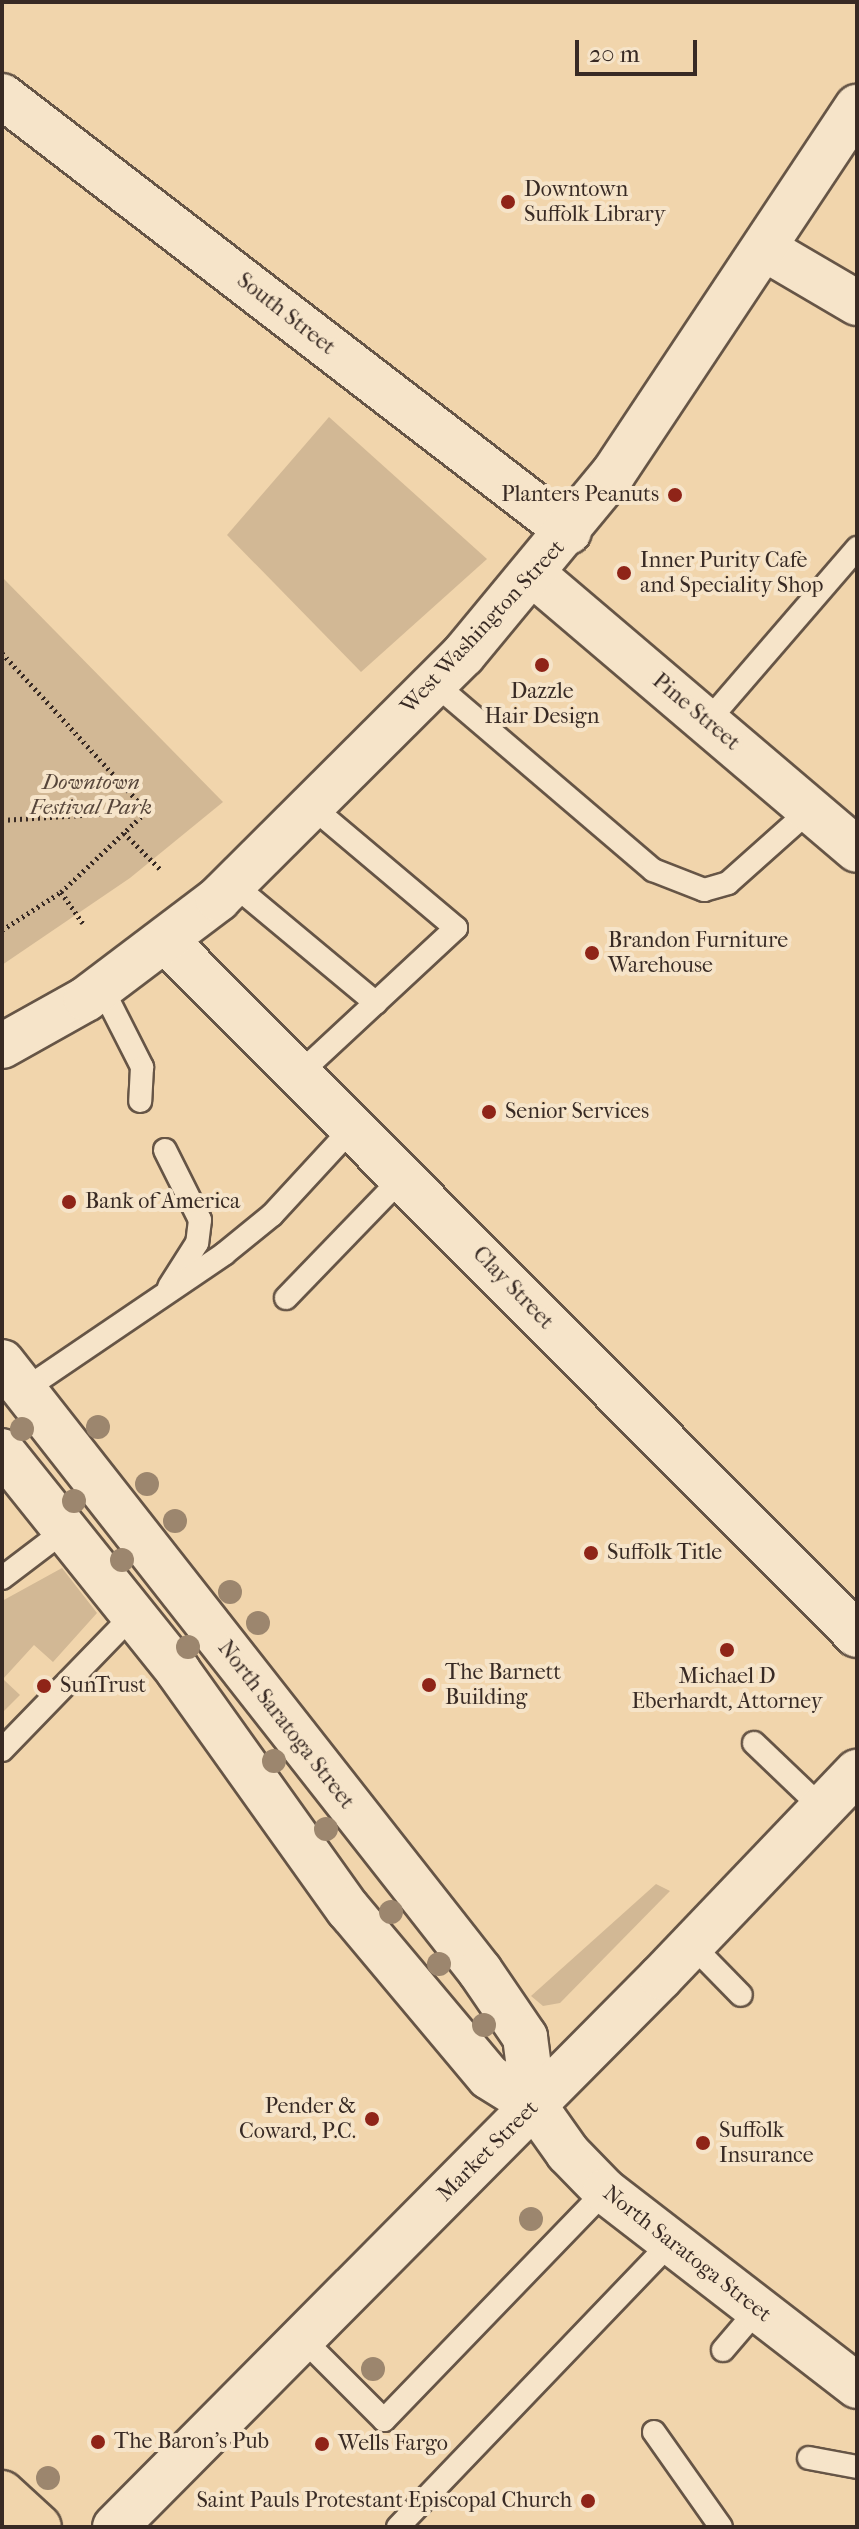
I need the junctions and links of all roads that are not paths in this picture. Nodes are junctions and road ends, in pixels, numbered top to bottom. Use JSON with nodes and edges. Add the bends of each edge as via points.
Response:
{"nodes":[{"id":1,"x":2,"y":96,"type":"edge"},
{"id":2,"x":857,"y":107,"type":"edge"},
{"id":3,"x":765,"y":249,"type":"junction"},
{"id":4,"x":857,"y":303,"type":"edge"},
{"id":5,"x":569,"y":532,"type":"junction"},
{"id":6,"x":857,"y":548,"type":"edge"},
{"id":7,"x":534,"y":575,"type":"junction"},
{"id":8,"x":434,"y":683,"type":"junction"},
{"id":9,"x":707,"y":722,"type":"junction"},
{"id":10,"x":311,"y":806,"type":"junction"},
{"id":11,"x":810,"y":810,"type":"junction"},
{"id":12,"x":857,"y":850,"type":"edge"},
{"id":13,"x":233,"y":884,"type":"junction"},
{"id":14,"x":167,"y":942,"type":"junction"},
{"id":15,"x":102,"y":988,"type":"junction"},
{"id":16,"x":376,"y":1003,"type":"junction"},
{"id":17,"x":2,"y":1046,"type":"edge"},
{"id":18,"x":300,"y":1073,"type":"junction"},
{"id":19,"x":140,"y":1101,"type":"dead end"},
{"id":20,"x":354,"y":1126,"type":"junction"},
{"id":21,"x":165,"y":1150,"type":"dead end"},
{"id":22,"x":404,"y":1176,"type":"junction"},
{"id":23,"x":164,"y":1295,"type":"junction"},
{"id":24,"x":286,"y":1298,"type":"dead end"},
{"id":25,"x":13,"y":1376,"type":"edge"},
{"id":26,"x":2,"y":1451,"type":"edge"},
{"id":27,"x":65,"y":1530,"type":"junction"},
{"id":28,"x":2,"y":1578,"type":"edge"},
{"id":29,"x":134,"y":1614,"type":"junction"},
{"id":30,"x":857,"y":1635,"type":"edge"},
{"id":31,"x":754,"y":1743,"type":"dead end"},
{"id":32,"x":2,"y":1750,"type":"edge"},
{"id":33,"x":857,"y":1772,"type":"edge"},
{"id":34,"x":822,"y":1808,"type":"junction"},
{"id":35,"x":691,"y":1944,"type":"junction"},
{"id":36,"x":741,"y":1995,"type":"dead end"},
{"id":37,"x":534,"y":2105,"type":"junction"},
{"id":38,"x":605,"y":2191,"type":"junction"},
{"id":39,"x":671,"y":2242,"type":"junction"},
{"id":40,"x":758,"y":2309,"type":"junction"},
{"id":41,"x":302,"y":2338,"type":"junction"},
{"id":42,"x":723,"y":2350,"type":"dead end"},
{"id":43,"x":857,"y":2386,"type":"edge"},
{"id":44,"x":654,"y":2432,"type":"dead end"},
{"id":45,"x":809,"y":2458,"type":"dead end"},
{"id":46,"x":857,"y":2467,"type":"edge"},
{"id":47,"x":2,"y":2493,"type":"edge"},
{"id":48,"x":39,"y":2527,"type":"edge"},
{"id":49,"x":115,"y":2527,"type":"edge"},
{"id":50,"x":398,"y":2527,"type":"edge"},
{"id":51,"x":721,"y":2527,"type":"edge"}],
"edges":[{"from":1,"to":5,"type":"street","name":"South Street"},
{"from":2,"to":3,"type":"street","name":"West Washington Street"},
{"from":3,"to":4,"type":"street"},
{"from":3,"to":5,"type":"street","name":"West Washington Street"},
{"from":5,"to":7,"type":"street","name":"West Washington Street"},
{"from":6,"to":9,"type":"lane"},
{"from":7,"to":8,"type":"street","name":"West Washington Street"},
{"from":7,"to":9,"type":"street","name":"Pine Street"},
{"from":8,"to":10,"type":"street","name":"West Washington Street"},
{"from":8,"to":11,"type":"lane","via":[[653,870],[704,890],[728,883]]},
{"from":9,"to":11,"type":"street","name":"Pine Street"},
{"from":10,"to":13,"type":"street","name":"West Washington Street"},
{"from":10,"to":16,"type":"lane","via":[[456,928]]},
{"from":11,"to":12,"type":"street","name":"Pine Street"},
{"from":13,"to":14,"type":"street","name":"West Washington Street"},
{"from":13,"to":16,"type":"lane"},
{"from":14,"to":15,"type":"street","name":"West Washington Street"},
{"from":14,"to":18,"type":"street","name":"Clay Street"},
{"from":15,"to":17,"type":"street","name":"West Washington Street"},
{"from":15,"to":19,"type":"lane","via":[[142,1067]]},
{"from":16,"to":18,"type":"lane"},
{"from":18,"to":20,"type":"street","name":"Clay Street"},
{"from":20,"to":22,"type":"street","name":"Clay Street"},
{"from":20,"to":23,"type":"lane","via":[[272,1215]]},
{"from":21,"to":23,"type":"lane","via":[[200,1220],[197,1243]]},
{"from":22,"to":24,"type":"lane"},
{"from":22,"to":30,"type":"street","name":"Clay Street"},
{"from":23,"to":25,"type":"lane"},
{"from":25,"to":37,"type":"street","name":"North Saratoga Street","via":[[480,1971],[525,2037]]},
{"from":26,"to":27,"type":"street","name":"North Saratoga Street"},
{"from":27,"to":28,"type":"lane"},
{"from":27,"to":29,"type":"street","name":"North Saratoga Street"},
{"from":29,"to":32,"type":"lane"},
{"from":29,"to":37,"type":"street","name":"North Saratoga Street","via":[[348,1909],[489,2077]]},
{"from":31,"to":34,"type":"lane"},
{"from":33,"to":34,"type":"street","name":"Market Street"},
{"from":34,"to":35,"type":"street","name":"Market Street"},
{"from":35,"to":36,"type":"lane"},
{"from":35,"to":37,"type":"street","name":"Market Street"},
{"from":37,"to":38,"type":"street","name":"North Saratoga Street","via":[[568,2153]]},
{"from":37,"to":41,"type":"street","name":"Market Street"},
{"from":38,"to":39,"type":"street","name":"North Saratoga Street"},
{"from":38,"to":41,"type":"lane","via":[[384,2420]]},
{"from":39,"to":40,"type":"street","name":"North Saratoga Street"},
{"from":39,"to":50,"type":"lane"},
{"from":40,"to":42,"type":"lane"},
{"from":40,"to":43,"type":"street","name":"North Saratoga Street"},
{"from":41,"to":49,"type":"street","name":"Market Street"},
{"from":44,"to":51,"type":"lane"},
{"from":45,"to":46,"type":"lane"},
{"from":47,"to":48,"type":"main road"}]}
